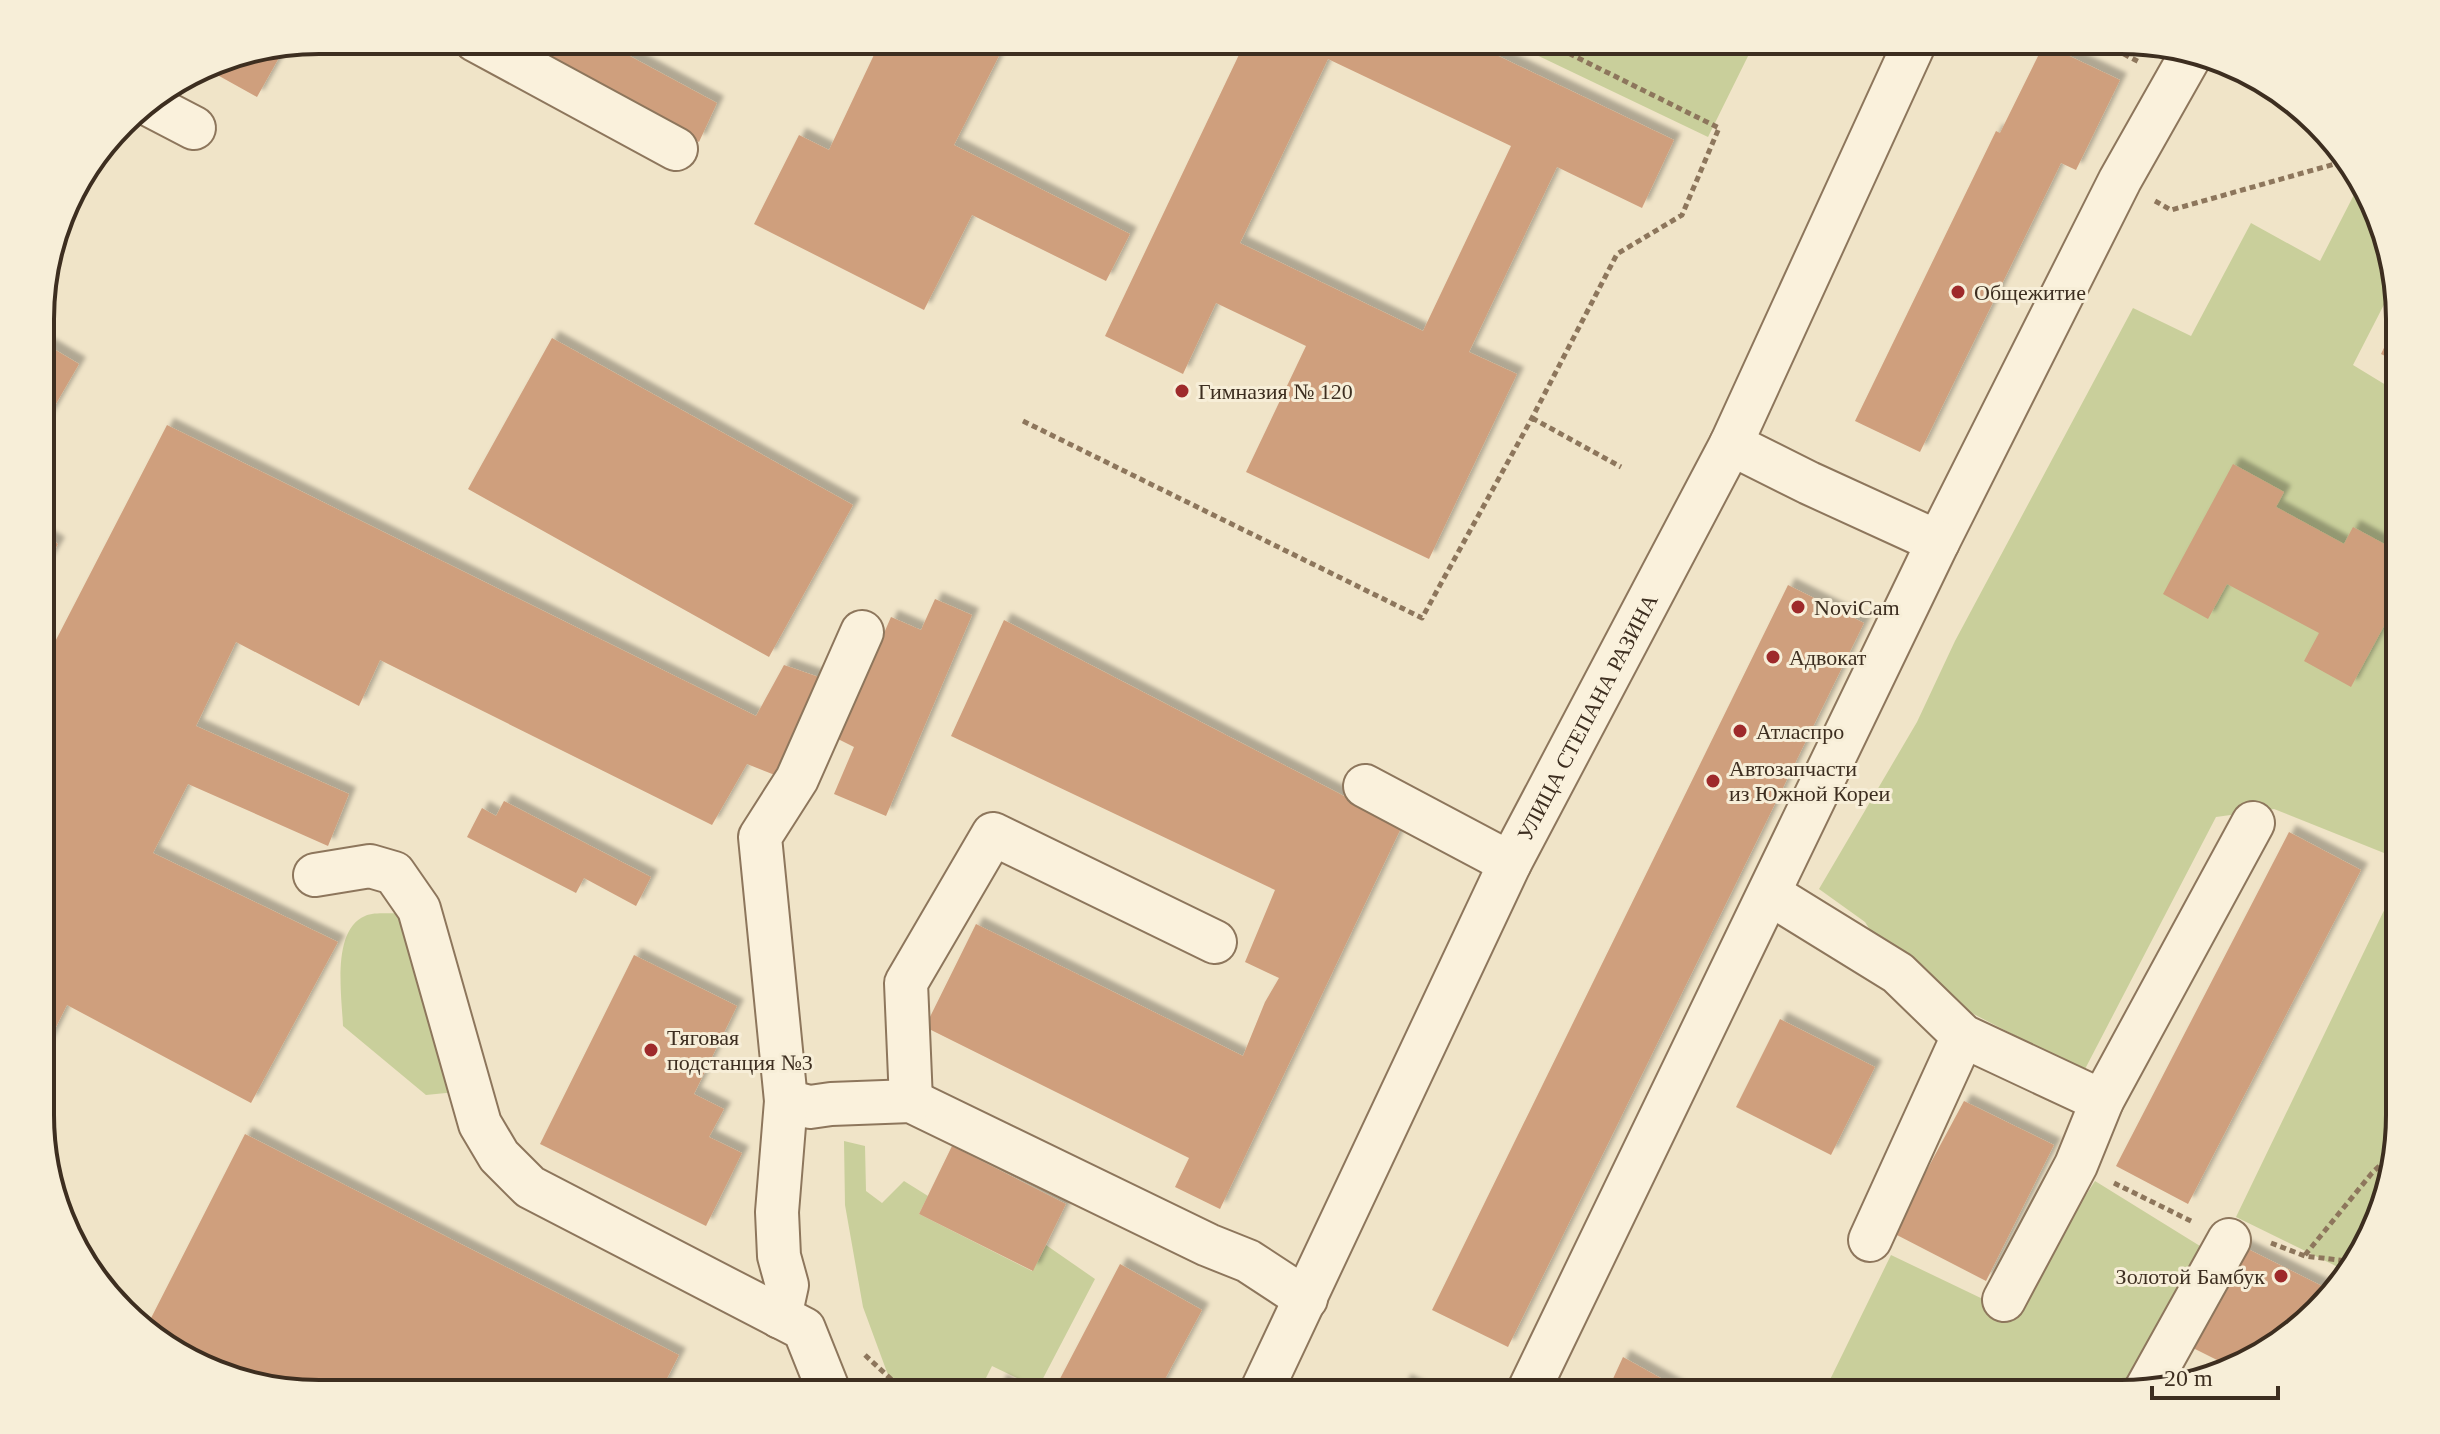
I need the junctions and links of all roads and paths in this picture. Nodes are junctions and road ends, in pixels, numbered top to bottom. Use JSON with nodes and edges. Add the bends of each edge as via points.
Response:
{"nodes":[{"id":1,"x":501,"y":54,"type":"edge"},
{"id":2,"x":1570,"y":54,"type":"edge"},
{"id":3,"x":1910,"y":54,"type":"edge"},
{"id":4,"x":2186,"y":62,"type":"edge"},
{"id":5,"x":158,"y":109,"type":"edge"},
{"id":6,"x":194,"y":128,"type":"dead end"},
{"id":7,"x":676,"y":149,"type":"dead end"},
{"id":8,"x":2335,"y":164,"type":"edge"},
{"id":9,"x":2120,"y":180,"type":"junction"},
{"id":10,"x":1532,"y":418,"type":"junction"},
{"id":11,"x":1023,"y":421,"type":"dead end"},
{"id":12,"x":1731,"y":444,"type":"junction"},
{"id":13,"x":1621,"y":467,"type":"dead end"},
{"id":14,"x":1938,"y":542,"type":"junction"},
{"id":15,"x":862,"y":632,"type":"dead end"},
{"id":16,"x":1365,"y":786,"type":"dead end"},
{"id":17,"x":2253,"y":823,"type":"dead end"},
{"id":18,"x":1510,"y":863,"type":"junction"},
{"id":19,"x":315,"y":875,"type":"dead end"},
{"id":20,"x":1770,"y":894,"type":"junction"},
{"id":21,"x":1215,"y":942,"type":"dead end"},
{"id":22,"x":1963,"y":1036,"type":"junction"},
{"id":23,"x":786,"y":1101,"type":"junction"},
{"id":24,"x":911,"y":1101,"type":"junction"},
{"id":25,"x":2102,"y":1101,"type":"junction"},
{"id":26,"x":2381,"y":1164,"type":"edge"},
{"id":27,"x":2076,"y":1165,"type":"junction"},
{"id":28,"x":1870,"y":1240,"type":"dead end"},
{"id":29,"x":2229,"y":1240,"type":"junction"},
{"id":30,"x":2305,"y":1256,"type":"junction"},
{"id":31,"x":2341,"y":1260,"type":"edge"},
{"id":32,"x":1306,"y":1299,"type":"junction"},
{"id":33,"x":2004,"y":1300,"type":"dead end"},
{"id":34,"x":780,"y":1317,"type":"junction"},
{"id":35,"x":865,"y":1355,"type":"dead end"},
{"id":36,"x":2164,"y":1376,"type":"edge"},
{"id":37,"x":1267,"y":1379,"type":"edge"},
{"id":38,"x":1534,"y":1379,"type":"edge"},
{"id":39,"x":824,"y":1380,"type":"edge"},
{"id":40,"x":892,"y":1380,"type":"edge"}],
"edges":[{"from":1,"to":7,"type":"street"},
{"from":2,"to":10,"type":"path","via":[[1719,128],[1682,215],[1617,254]]},
{"from":3,"to":12,"type":"street","name":"УЛИЦА СТЕПАНА РАЗИНА"},
{"from":4,"to":9,"type":"street"},
{"from":5,"to":6,"type":"street"},
{"from":8,"to":9,"type":"path","via":[[2171,210]]},
{"from":9,"to":14,"type":"street"},
{"from":10,"to":11,"type":"path","via":[[1422,618]]},
{"from":10,"to":13,"type":"path"},
{"from":12,"to":14,"type":"street"},
{"from":12,"to":18,"type":"street","name":"УЛИЦА СТЕПАНА РАЗИНА"},
{"from":14,"to":20,"type":"street"},
{"from":15,"to":23,"type":"street","via":[[797,779],[760,837]]},
{"from":16,"to":18,"type":"street"},
{"from":17,"to":25,"type":"street"},
{"from":18,"to":32,"type":"street","name":"УЛИЦА СТЕПАНА РАЗИНА"},
{"from":19,"to":34,"type":"street","via":[[370,866],[394,873],[419,909],[480,1124],[499,1156],[530,1187]]},
{"from":20,"to":22,"type":"street","via":[[1898,973]]},
{"from":20,"to":38,"type":"street"},
{"from":21,"to":24,"type":"street","via":[[993,834],[906,983]]},
{"from":22,"to":25,"type":"street"},
{"from":22,"to":28,"type":"street"},
{"from":23,"to":24,"type":"street","via":[[810,1107]]},
{"from":23,"to":34,"type":"street","via":[[777,1212],[787,1285]]},
{"from":24,"to":32,"type":"street","via":[[1248,1261]]},
{"from":25,"to":27,"type":"street"},
{"from":26,"to":30,"type":"path"},
{"from":27,"to":29,"type":"path"},
{"from":27,"to":33,"type":"street"},
{"from":29,"to":30,"type":"path","via":[[2247,1234]]},
{"from":29,"to":36,"type":"street"},
{"from":30,"to":31,"type":"path"},
{"from":32,"to":37,"type":"street","name":"УЛИЦА СТЕПАНА РАЗИНА"},
{"from":34,"to":39,"type":"street","via":[[804,1329]]},
{"from":35,"to":40,"type":"path"}]}
